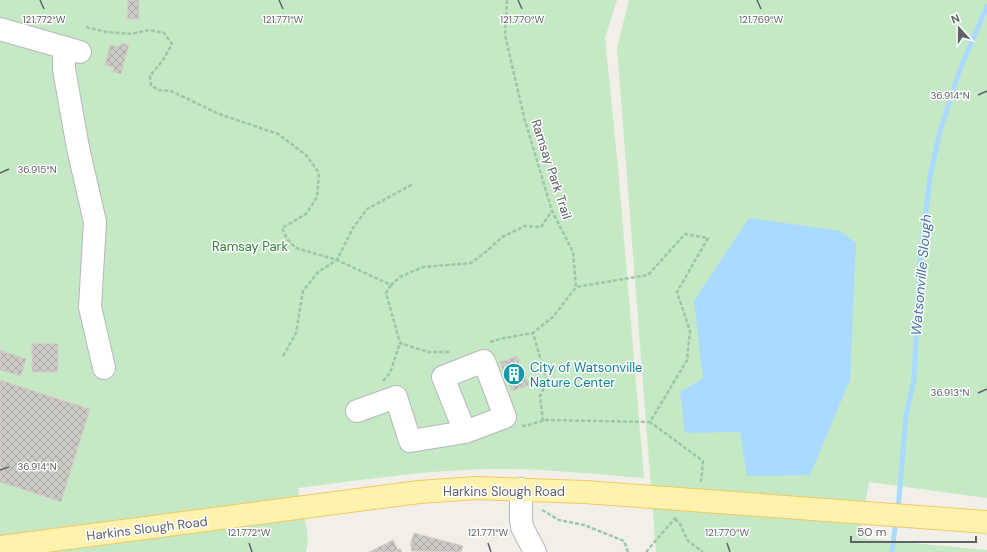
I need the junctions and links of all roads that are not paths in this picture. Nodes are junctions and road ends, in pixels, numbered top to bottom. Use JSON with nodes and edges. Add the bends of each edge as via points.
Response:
{"nodes":[{"id":1,"x":0,"y":29,"type":"edge"},
{"id":2,"x":104,"y":368,"type":"dead end"},
{"id":3,"x":357,"y":411,"type":"dead end"},
{"id":4,"x":465,"y":432,"type":"junction"},
{"id":5,"x":522,"y":489,"type":"junction"},
{"id":6,"x":987,"y":522,"type":"edge"},
{"id":7,"x":0,"y":547,"type":"edge"},
{"id":8,"x":535,"y":552,"type":"edge"}],
"edges":[{"from":1,"to":2,"type":"street","via":[[72,50],[64,69],[78,148],[96,222],[90,307]]},
{"from":3,"to":4,"type":"street","via":[[396,397],[410,441]]},
{"from":4,"to":4,"type":"street","via":[[443,377],[484,361],[504,417]]},
{"from":5,"to":6,"type":"main road","name":"Harkins Slough Road","bridge":true},
{"from":5,"to":7,"type":"main road","name":"Harkins Slough Road","via":[[476,488],[419,492]]},
{"from":5,"to":8,"type":"street","via":[[522,526]]}]}
